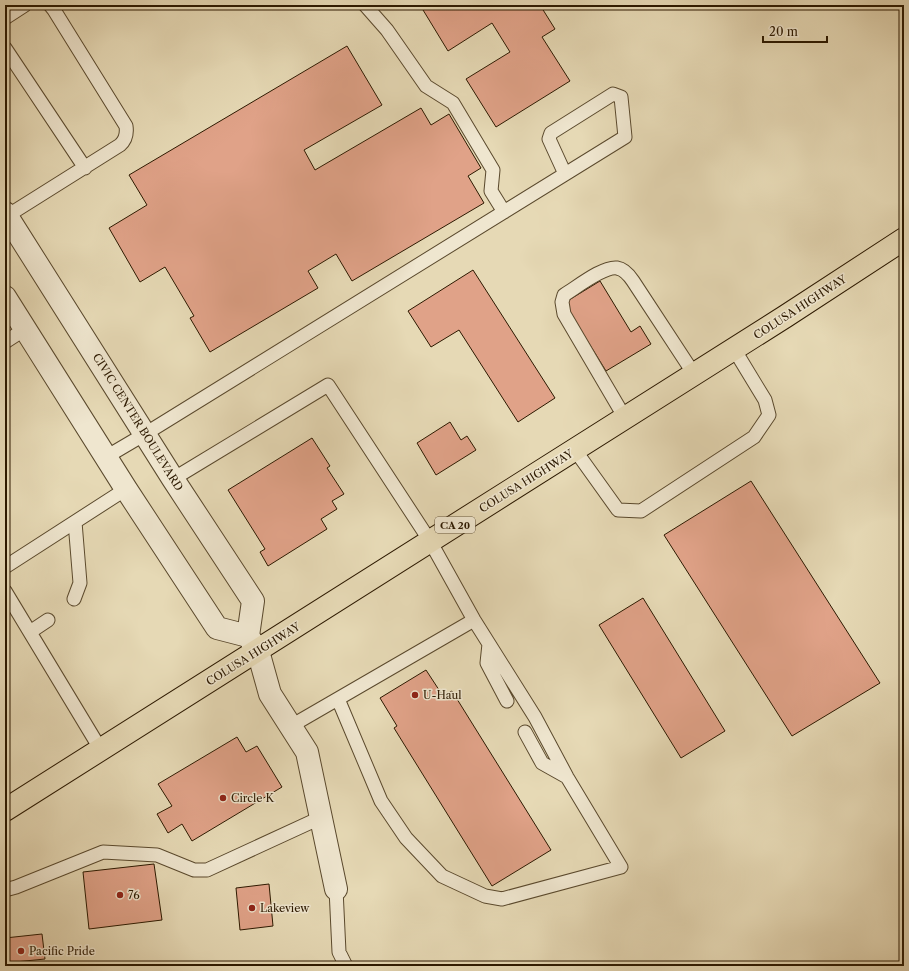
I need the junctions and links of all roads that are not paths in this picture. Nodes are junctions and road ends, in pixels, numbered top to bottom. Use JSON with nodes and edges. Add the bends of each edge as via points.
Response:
{"nodes":[{"id":1,"x":25,"y":5,"type":"edge"},
{"id":2,"x":50,"y":5,"type":"edge"},
{"id":3,"x":365,"y":5,"type":"edge"},
{"id":4,"x":5,"y":18,"type":"edge"},
{"id":5,"x":5,"y":48,"type":"edge"},
{"id":6,"x":85,"y":168,"type":"junction"},
{"id":7,"x":565,"y":174,"type":"junction"},
{"id":8,"x":504,"y":212,"type":"junction"},
{"id":9,"x":6,"y":214,"type":"edge"},
{"id":10,"x":904,"y":239,"type":"edge"},
{"id":11,"x":5,"y":297,"type":"edge"},
{"id":12,"x":25,"y":329,"type":"junction"},
{"id":13,"x":5,"y":342,"type":"edge"},
{"id":14,"x":734,"y":349,"type":"junction"},
{"id":15,"x":694,"y":374,"type":"junction"},
{"id":16,"x":625,"y":418,"type":"junction"},
{"id":17,"x":145,"y":434,"type":"junction"},
{"id":18,"x":575,"y":450,"type":"junction"},
{"id":19,"x":106,"y":457,"type":"junction"},
{"id":20,"x":173,"y":479,"type":"junction"},
{"id":21,"x":126,"y":489,"type":"junction"},
{"id":22,"x":75,"y":522,"type":"junction"},
{"id":23,"x":430,"y":541,"type":"junction"},
{"id":24,"x":5,"y":567,"type":"edge"},
{"id":25,"x":5,"y":591,"type":"edge"},
{"id":26,"x":74,"y":599,"type":"dead end"},
{"id":27,"x":48,"y":620,"type":"dead end"},
{"id":28,"x":474,"y":620,"type":"junction"},
{"id":29,"x":30,"y":632,"type":"junction"},
{"id":30,"x":253,"y":644,"type":"junction"},
{"id":31,"x":489,"y":644,"type":"junction"},
{"id":32,"x":338,"y":699,"type":"junction"},
{"id":33,"x":507,"y":701,"type":"dead end"},
{"id":34,"x":291,"y":726,"type":"junction"},
{"id":35,"x":524,"y":732,"type":"dead end"},
{"id":36,"x":101,"y":750,"type":"junction"},
{"id":37,"x":567,"y":777,"type":"junction"},
{"id":38,"x":5,"y":810,"type":"edge"},
{"id":39,"x":322,"y":818,"type":"junction"},
{"id":40,"x":336,"y":888,"type":"joint"},
{"id":41,"x":5,"y":890,"type":"edge"},
{"id":42,"x":346,"y":966,"type":"edge"}],
"edges":[{"from":1,"to":4,"type":"lane"},
{"from":2,"to":6,"type":"lane","via":[[126,126],[123,143]]},
{"from":3,"to":8,"type":"lane","via":[[387,30],[426,86],[453,103],[493,170],[491,191]]},
{"from":5,"to":6,"type":"lane"},
{"from":6,"to":9,"type":"lane"},
{"from":7,"to":7,"type":"lane","via":[[625,137],[621,97],[613,94],[551,133],[549,139]]},
{"from":7,"to":8,"type":"lane"},
{"from":8,"to":17,"type":"lane"},
{"from":9,"to":17,"type":"street","name":"CIVIC CENTER BOULEVARD"},
{"from":10,"to":14,"type":"highway","name":"COLUSA HIGHWAY","number":"CA 20"},
{"from":11,"to":12,"type":"street"},
{"from":12,"to":13,"type":"lane"},
{"from":12,"to":19,"type":"street"},
{"from":14,"to":15,"type":"highway","name":"COLUSA HIGHWAY","number":"CA 20"},
{"from":14,"to":18,"type":"lane","via":[[765,400],[769,415],[754,437],[641,511],[618,510]]},
{"from":15,"to":16,"type":"highway","name":"COLUSA HIGHWAY","number":"CA 20"},
{"from":15,"to":16,"type":"lane","via":[[625,271],[616,268],[606,269],[570,291],[564,295],[562,302],[564,314]]},
{"from":16,"to":18,"type":"highway","name":"COLUSA HIGHWAY","number":"CA 20"},
{"from":17,"to":19,"type":"lane"},
{"from":17,"to":20,"type":"street","name":"CIVIC CENTER BOULEVARD"},
{"from":18,"to":23,"type":"highway","name":"COLUSA HIGHWAY","number":"CA 20"},
{"from":19,"to":21,"type":"street"},
{"from":20,"to":23,"type":"lane","via":[[328,385]]},
{"from":20,"to":30,"type":"street","name":"CIVIC CENTER BOULEVARD","via":[[253,601]]},
{"from":21,"to":22,"type":"lane"},
{"from":21,"to":30,"type":"street","via":[[217,628]]},
{"from":22,"to":24,"type":"lane"},
{"from":22,"to":26,"type":"lane","via":[[80,583]]},
{"from":23,"to":28,"type":"lane"},
{"from":23,"to":30,"type":"highway","name":"COLUSA HIGHWAY","number":"CA 20"},
{"from":25,"to":29,"type":"lane"},
{"from":27,"to":29,"type":"lane"},
{"from":28,"to":31,"type":"lane"},
{"from":28,"to":32,"type":"lane"},
{"from":29,"to":36,"type":"lane"},
{"from":30,"to":34,"type":"street","name":"CIVIC CENTER BOULEVARD","via":[[270,694]]},
{"from":30,"to":36,"type":"highway","name":"COLUSA HIGHWAY","number":"CA 20"},
{"from":31,"to":33,"type":"lane","via":[[487,664]]},
{"from":31,"to":37,"type":"lane","via":[[535,717]]},
{"from":32,"to":34,"type":"lane"},
{"from":32,"to":37,"type":"lane","via":[[381,801],[406,838],[442,876],[485,896],[502,899],[621,867]]},
{"from":34,"to":39,"type":"street","name":"CIVIC CENTER BOULEVARD","via":[[307,752]]},
{"from":35,"to":37,"type":"lane","via":[[542,763]]},
{"from":36,"to":38,"type":"highway","name":"COLUSA HIGHWAY","number":"CA 20"},
{"from":39,"to":40,"type":"street","name":"CIVIC CENTER BOULEVARD"},
{"from":39,"to":41,"type":"lane","via":[[207,870],[194,870],[157,855],[103,852]]},
{"from":40,"to":42,"type":"lane","via":[[340,952]]}]}
